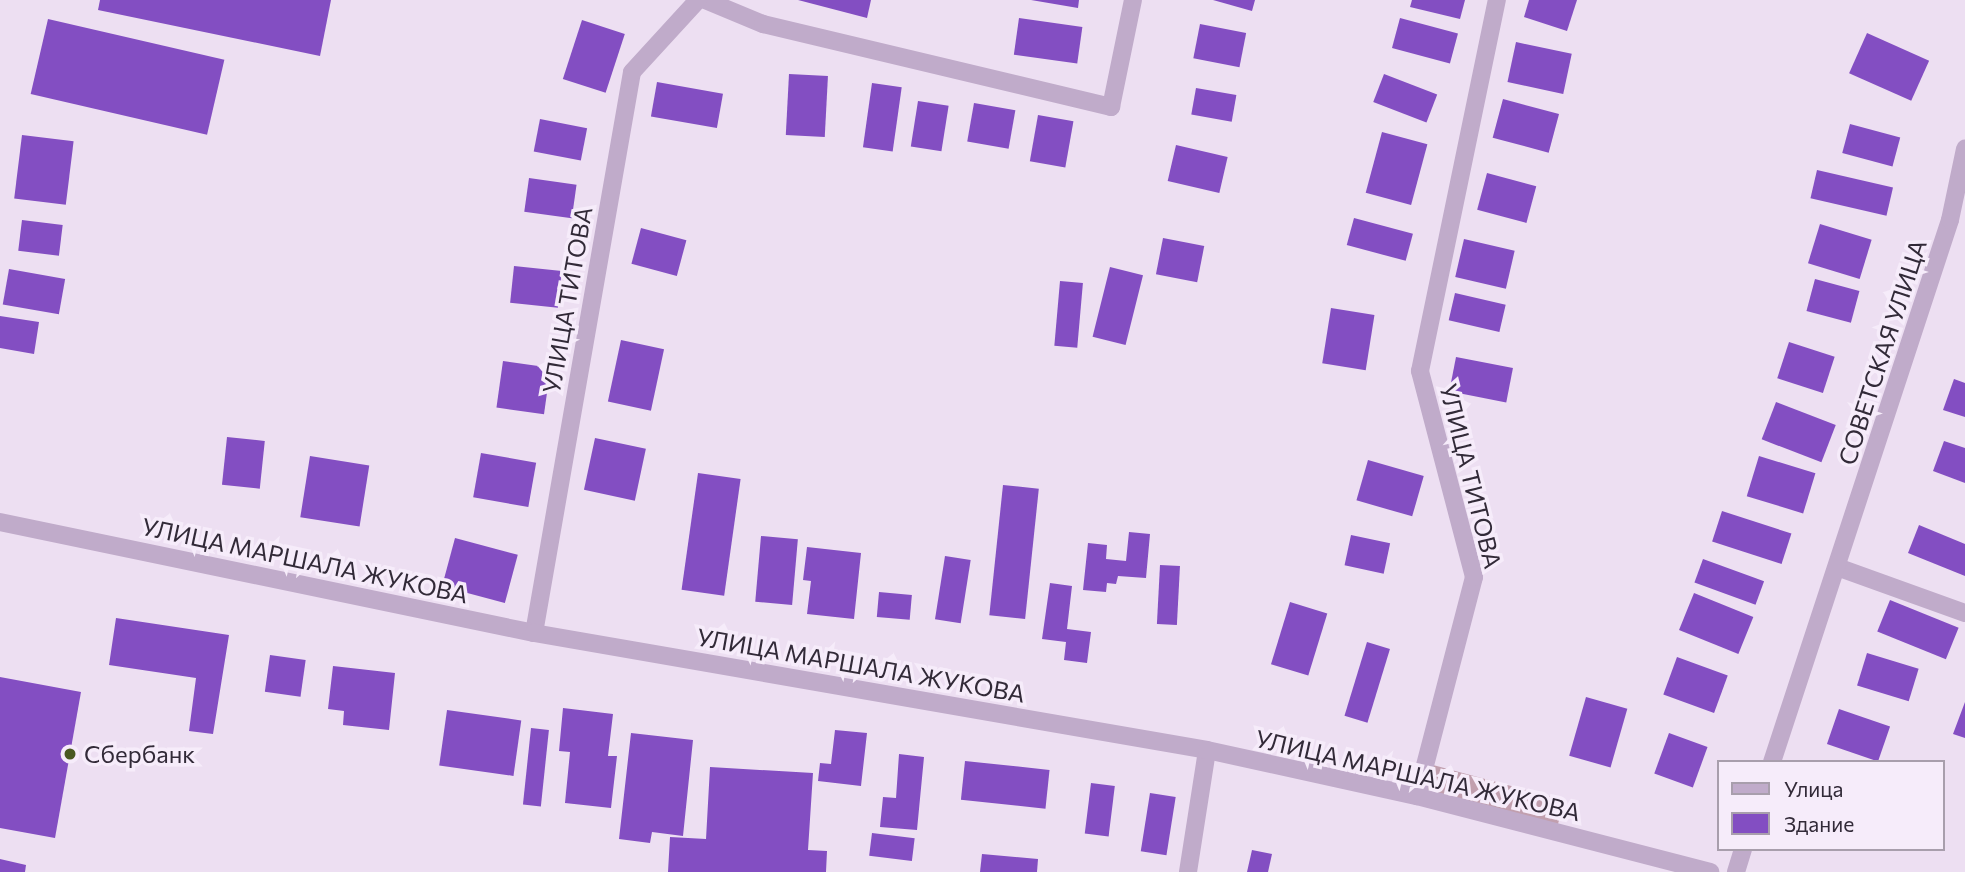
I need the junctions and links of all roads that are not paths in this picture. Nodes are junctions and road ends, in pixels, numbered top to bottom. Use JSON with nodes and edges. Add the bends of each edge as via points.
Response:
{"nodes":[{"id":1,"x":698,"y":0,"type":"edge"},
{"id":2,"x":705,"y":0,"type":"edge"},
{"id":3,"x":1133,"y":0,"type":"edge"},
{"id":4,"x":1497,"y":0,"type":"edge"},
{"id":5,"x":1965,"y":149,"type":"edge"},
{"id":6,"x":0,"y":522,"type":"edge"},
{"id":7,"x":1837,"y":567,"type":"junction"},
{"id":8,"x":1965,"y":612,"type":"edge"},
{"id":9,"x":534,"y":633,"type":"junction"},
{"id":10,"x":1207,"y":751,"type":"junction"},
{"id":11,"x":1773,"y":760,"type":"edge"},
{"id":12,"x":1417,"y":796,"type":"junction"},
{"id":13,"x":1743,"y":851,"type":"edge"},
{"id":14,"x":1188,"y":872,"type":"edge"},
{"id":15,"x":1710,"y":872,"type":"edge"},
{"id":16,"x":1736,"y":872,"type":"edge"}],
"edges":[{"from":1,"to":9,"type":"street","name":"УЛИЦА ТИТОВА","via":[[632,72]]},
{"from":2,"to":3,"type":"street","via":[[764,24],[1111,107]]},
{"from":4,"to":12,"type":"street","name":"УЛИЦА ТИТОВА","via":[[1420,371],[1474,577]]},
{"from":5,"to":7,"type":"street","name":"СОВЕТСКАЯ УЛИЦА","via":[[1950,220]]},
{"from":6,"to":9,"type":"street","name":"УЛИЦА МАРШАЛА ЖУКОВА"},
{"from":7,"to":8,"type":"street"},
{"from":7,"to":11,"type":"street","name":"СОВЕТСКАЯ УЛИЦА"},
{"from":9,"to":10,"type":"street","name":"УЛИЦА МАРШАЛА ЖУКОВА"},
{"from":10,"to":12,"type":"street","name":"УЛИЦА МАРШАЛА ЖУКОВА"},
{"from":10,"to":14,"type":"street"},
{"from":12,"to":15,"type":"street","name":"УЛИЦА МАРШАЛА ЖУКОВА"},
{"from":13,"to":16,"type":"street"}]}
